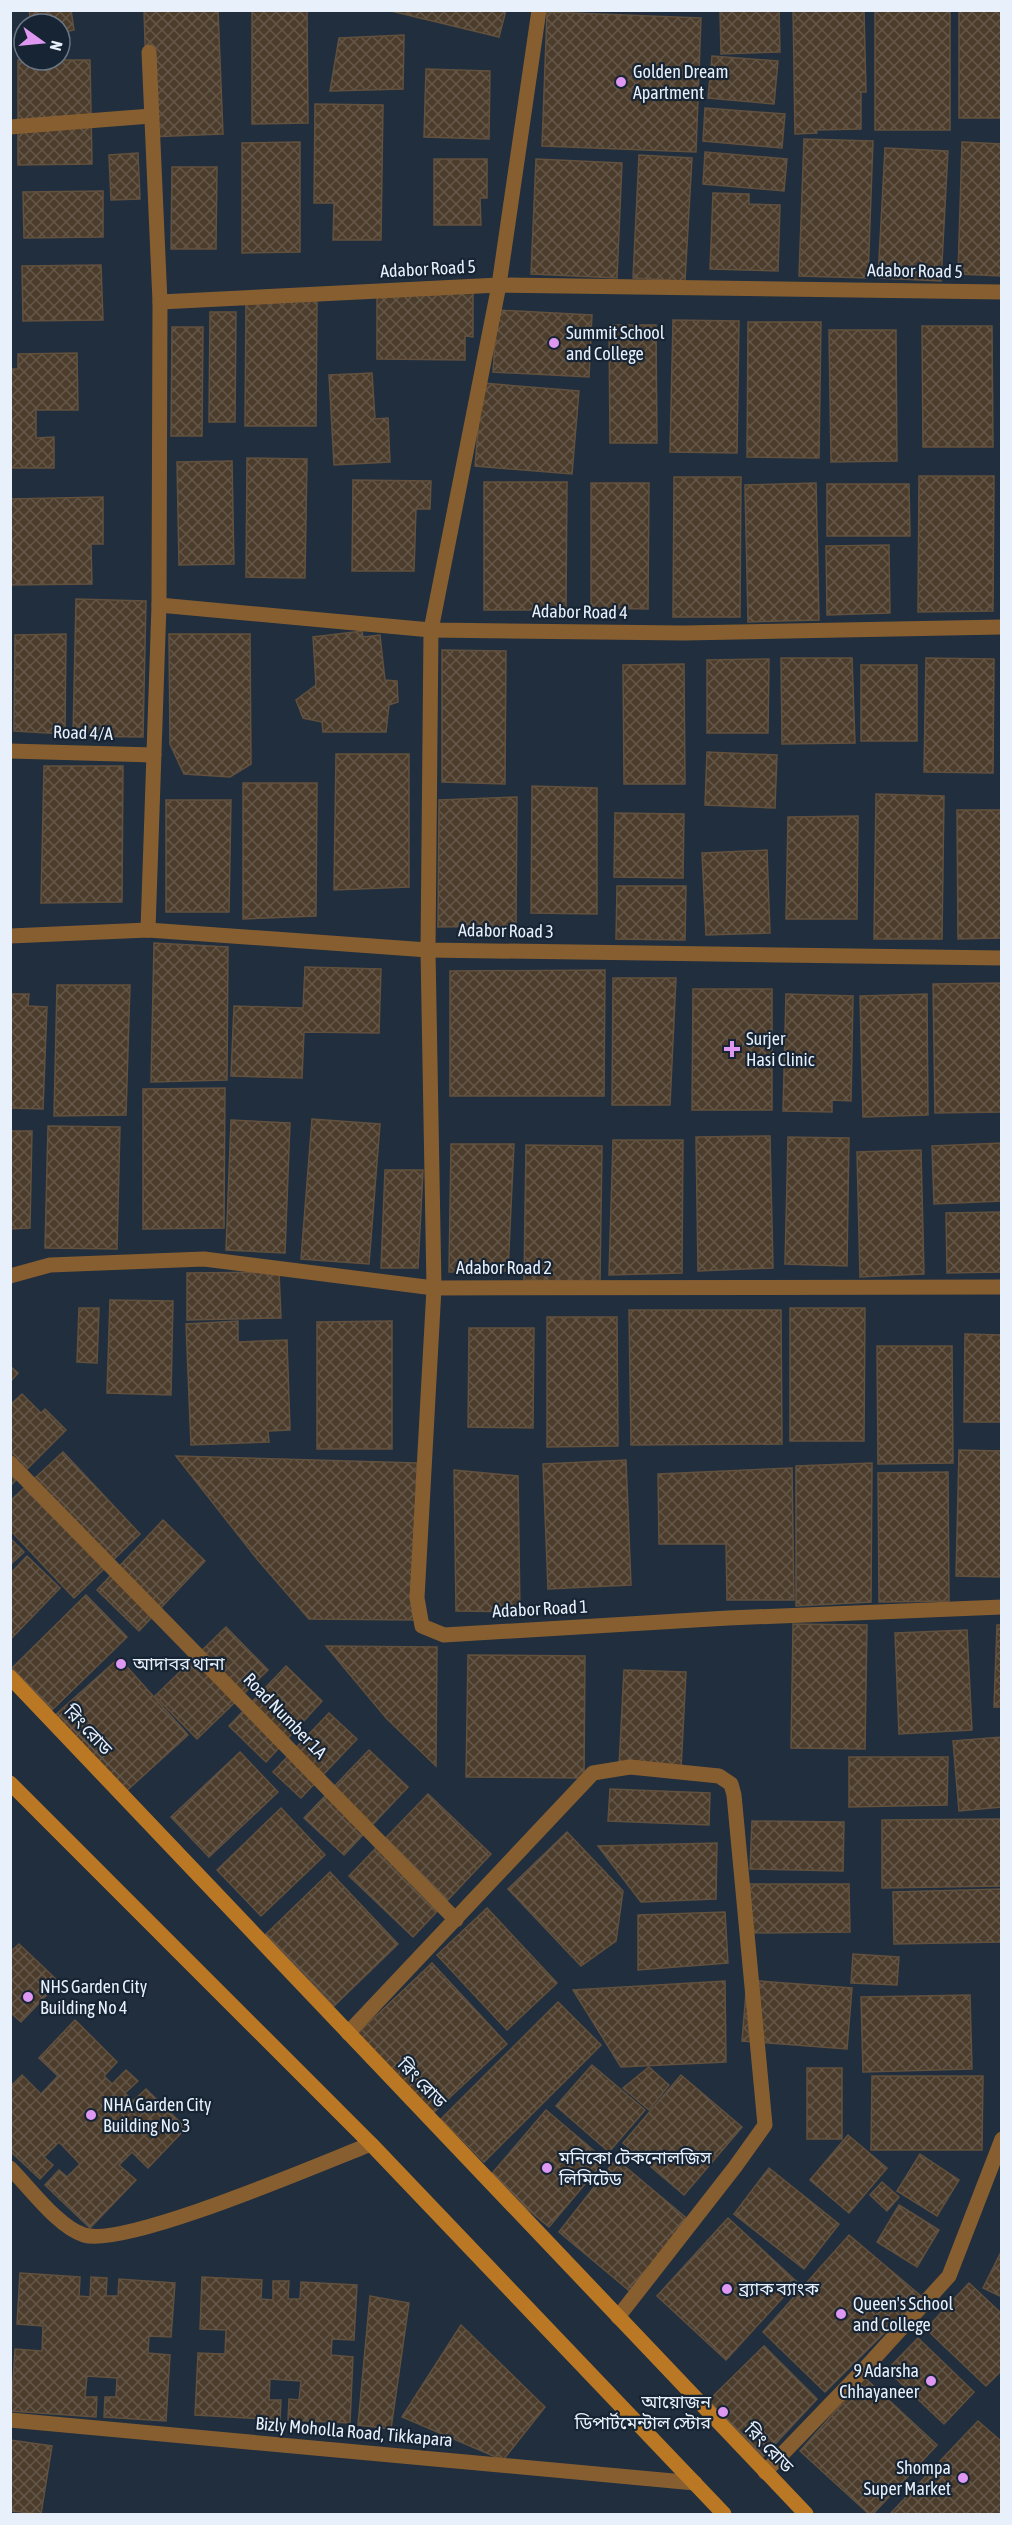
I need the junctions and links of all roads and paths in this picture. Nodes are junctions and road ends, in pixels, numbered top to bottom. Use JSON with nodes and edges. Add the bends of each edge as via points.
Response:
{"nodes":[{"id":1,"x":538,"y":10,"type":"edge"},
{"id":2,"x":149,"y":52,"type":"dead end"},
{"id":3,"x":151,"y":116,"type":"junction"},
{"id":4,"x":10,"y":127,"type":"edge"},
{"id":5,"x":499,"y":285,"type":"junction"},
{"id":6,"x":1002,"y":292,"type":"edge"},
{"id":7,"x":160,"y":302,"type":"junction"},
{"id":8,"x":159,"y":605,"type":"junction"},
{"id":9,"x":1002,"y":627,"type":"edge"},
{"id":10,"x":431,"y":630,"type":"junction"},
{"id":11,"x":10,"y":751,"type":"edge"},
{"id":12,"x":154,"y":755,"type":"junction"},
{"id":13,"x":148,"y":930,"type":"junction"},
{"id":14,"x":10,"y":936,"type":"edge"},
{"id":15,"x":428,"y":950,"type":"junction"},
{"id":16,"x":1002,"y":958,"type":"edge"},
{"id":17,"x":10,"y":1276,"type":"edge"},
{"id":18,"x":1002,"y":1287,"type":"edge"},
{"id":19,"x":434,"y":1288,"type":"junction"},
{"id":20,"x":10,"y":1463,"type":"edge"},
{"id":21,"x":1002,"y":1607,"type":"edge"},
{"id":22,"x":10,"y":1677,"type":"edge"},
{"id":23,"x":10,"y":1782,"type":"edge"},
{"id":24,"x":456,"y":1920,"type":"junction"},
{"id":25,"x":348,"y":2033,"type":"junction"},
{"id":26,"x":1002,"y":2139,"type":"edge"},
{"id":27,"x":371,"y":2144,"type":"junction"},
{"id":28,"x":10,"y":2168,"type":"edge"},
{"id":29,"x":618,"y":2317,"type":"junction"},
{"id":30,"x":10,"y":2420,"type":"edge"},
{"id":31,"x":765,"y":2472,"type":"junction"},
{"id":32,"x":694,"y":2483,"type":"junction"},
{"id":33,"x":724,"y":2514,"type":"edge"},
{"id":34,"x":806,"y":2514,"type":"edge"}],
"edges":[{"from":1,"to":5,"type":"street"},
{"from":2,"to":3,"type":"street"},
{"from":3,"to":4,"type":"street"},
{"from":3,"to":7,"type":"street"},
{"from":5,"to":6,"type":"street","name":"Adabor Road 5"},
{"from":5,"to":7,"type":"street","name":"Adabor Road 5"},
{"from":5,"to":10,"type":"street"},
{"from":7,"to":8,"type":"street"},
{"from":8,"to":10,"type":"street","name":"Adabor Road 4"},
{"from":8,"to":12,"type":"street"},
{"from":9,"to":10,"type":"street","name":"Adabor Road 4","via":[[684,633]]},
{"from":10,"to":15,"type":"street"},
{"from":11,"to":12,"type":"street","name":"Road 4/A"},
{"from":12,"to":13,"type":"street"},
{"from":13,"to":14,"type":"street","name":"Adabor Road 3"},
{"from":13,"to":15,"type":"street","name":"Adabor Road 3"},
{"from":15,"to":16,"type":"street","name":"Adabor Road 3"},
{"from":15,"to":19,"type":"street"},
{"from":17,"to":19,"type":"street","name":"Adabor Road 2","via":[[50,1265],[204,1259]]},
{"from":18,"to":19,"type":"street","name":"Adabor Road 2"},
{"from":19,"to":21,"type":"street","name":"Adabor Road 1","via":[[417,1598],[422,1626],[444,1635]]},
{"from":20,"to":24,"type":"street","name":"Road Number 1A"},
{"from":22,"to":25,"type":"main road","name":"রিং রোড"},
{"from":23,"to":27,"type":"main road"},
{"from":24,"to":25,"type":"street"},
{"from":24,"to":29,"type":"street","via":[[593,1773],[630,1767],[719,1776],[731,1784],[765,2125]]},
{"from":25,"to":29,"type":"main road","name":"রিং রোড"},
{"from":26,"to":31,"type":"street","via":[[949,2276]]},
{"from":27,"to":28,"type":"street","via":[[214,2205],[119,2235],[85,2236],[61,2221]]},
{"from":27,"to":32,"type":"main road"},
{"from":29,"to":31,"type":"main road","name":"রিং রোড"},
{"from":30,"to":32,"type":"street","name":"Bizly Moholla Road, Tikkapara"},
{"from":31,"to":34,"type":"main road","name":"রিং রোড"},
{"from":32,"to":33,"type":"main road"}]}
